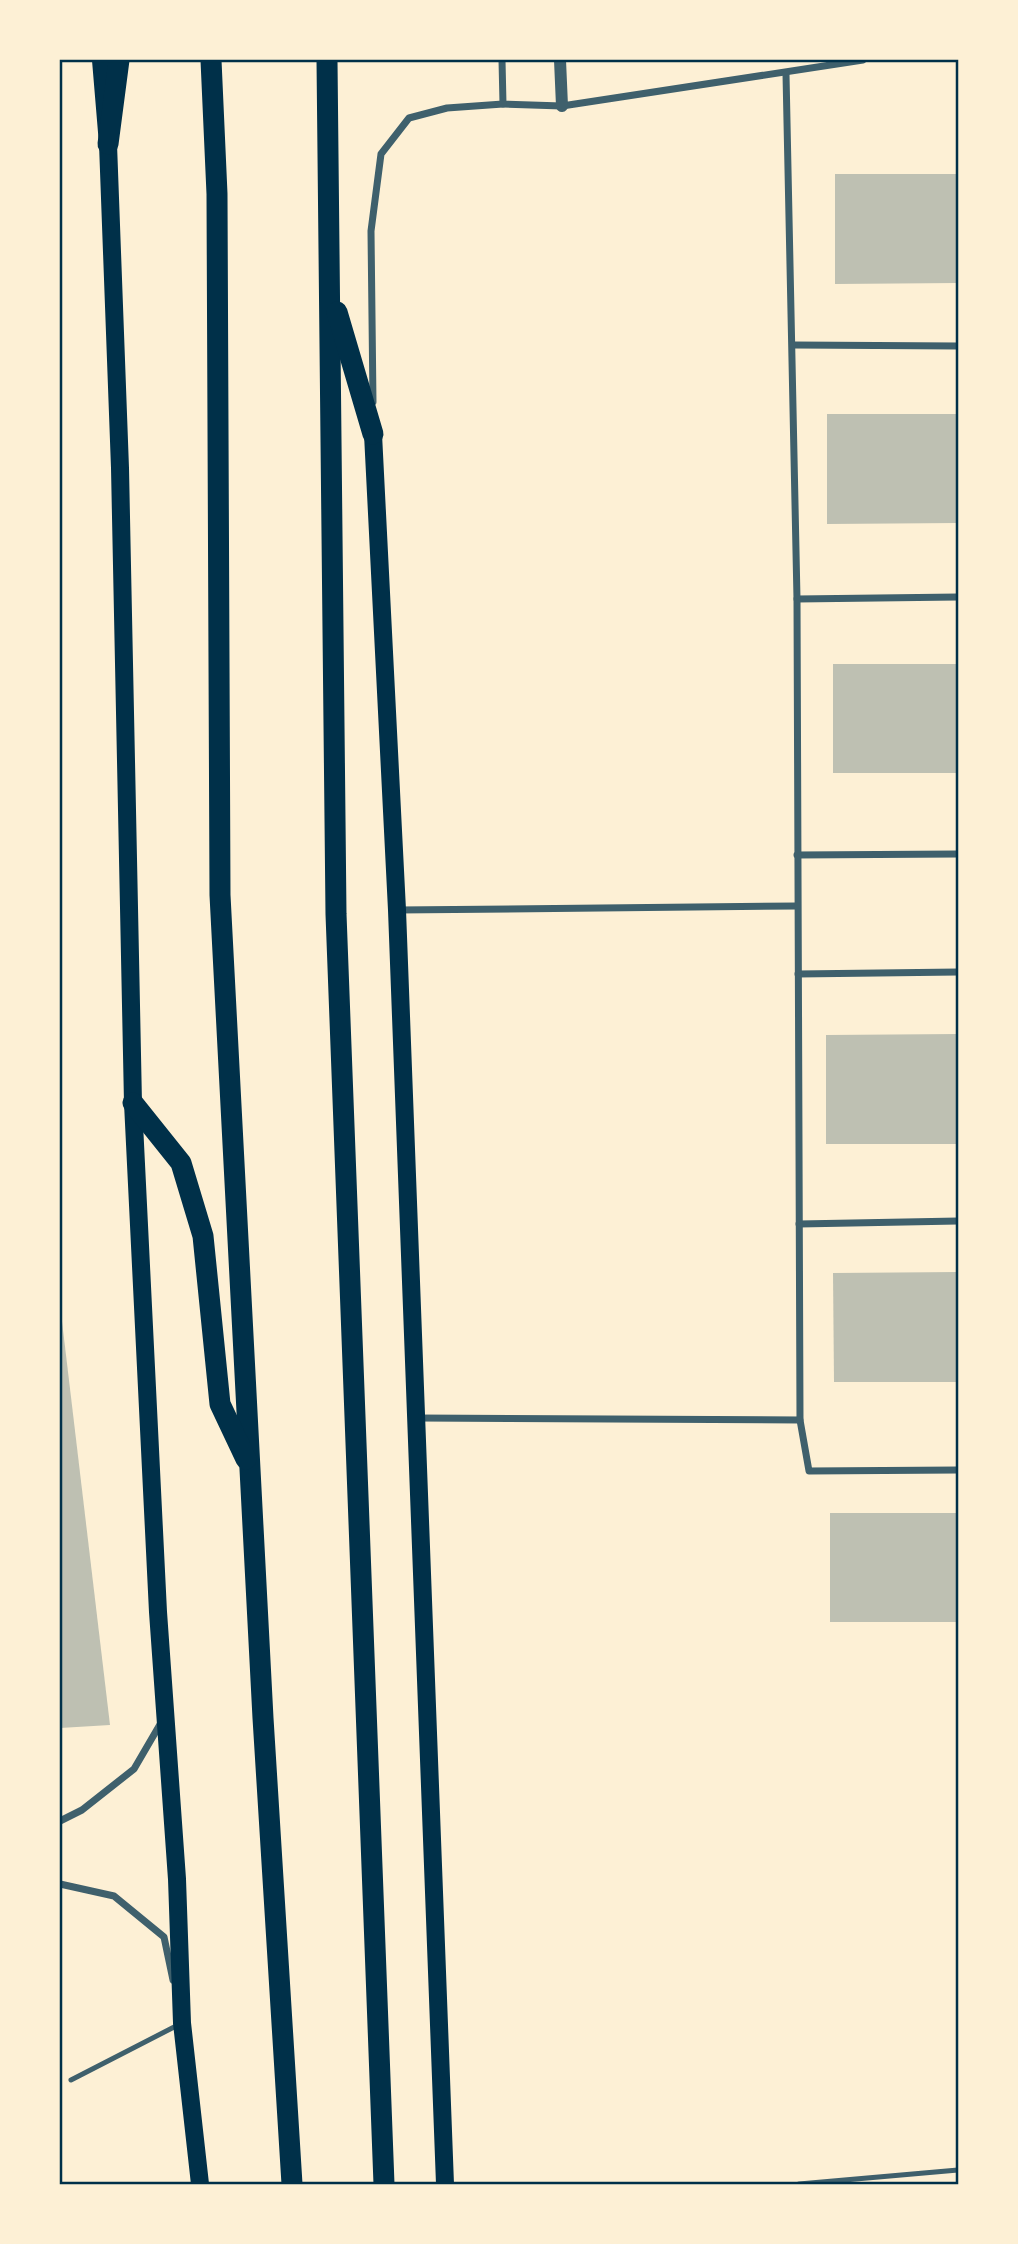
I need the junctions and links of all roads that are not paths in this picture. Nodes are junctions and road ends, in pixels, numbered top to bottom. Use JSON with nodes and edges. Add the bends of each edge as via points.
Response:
{"nodes":[{"id":1,"x":93,"y":60,"type":"edge"},
{"id":2,"x":101,"y":60,"type":"edge"},
{"id":3,"x":119,"y":60,"type":"edge"},
{"id":4,"x":211,"y":60,"type":"edge"},
{"id":5,"x":327,"y":60,"type":"edge"},
{"id":6,"x":502,"y":60,"type":"edge"},
{"id":7,"x":561,"y":60,"type":"edge"},
{"id":8,"x":863,"y":60,"type":"edge"},
{"id":9,"x":786,"y":74,"type":"junction"},
{"id":10,"x":503,"y":104,"type":"junction"},
{"id":11,"x":562,"y":106,"type":"junction"},
{"id":12,"x":108,"y":144,"type":"junction"},
{"id":13,"x":330,"y":285,"type":"junction"},
{"id":14,"x":794,"y":345,"type":"junction"},
{"id":15,"x":958,"y":346,"type":"edge"},
{"id":16,"x":373,"y":434,"type":"junction"},
{"id":17,"x":958,"y":597,"type":"edge"},
{"id":18,"x":797,"y":599,"type":"junction"},
{"id":19,"x":958,"y":854,"type":"edge"},
{"id":20,"x":797,"y":855,"type":"junction"},
{"id":21,"x":797,"y":906,"type":"junction"},
{"id":22,"x":397,"y":910,"type":"junction"},
{"id":23,"x":958,"y":972,"type":"edge"},
{"id":24,"x":798,"y":974,"type":"junction"},
{"id":25,"x":133,"y":1103,"type":"junction"},
{"id":26,"x":958,"y":1221,"type":"edge"},
{"id":27,"x":799,"y":1224,"type":"junction"},
{"id":28,"x":416,"y":1418,"type":"junction"},
{"id":29,"x":800,"y":1420,"type":"junction"},
{"id":30,"x":251,"y":1468,"type":"junction"},
{"id":31,"x":958,"y":1470,"type":"edge"},
{"id":32,"x":158,"y":1612,"type":"junction"},
{"id":33,"x":60,"y":1821,"type":"edge"},
{"id":34,"x":60,"y":1884,"type":"edge"},
{"id":35,"x":182,"y":2023,"type":"junction"},
{"id":36,"x":71,"y":2080,"type":"dead end"},
{"id":37,"x":958,"y":2169,"type":"edge"},
{"id":38,"x":201,"y":2185,"type":"edge"},
{"id":39,"x":292,"y":2185,"type":"edge"},
{"id":40,"x":384,"y":2185,"type":"edge"},
{"id":41,"x":445,"y":2185,"type":"edge"},
{"id":42,"x":799,"y":2185,"type":"edge"}],
"edges":[{"from":1,"to":12,"type":"street"},
{"from":2,"to":12,"type":"main road"},
{"from":3,"to":12,"type":"highway"},
{"from":4,"to":30,"type":"highway","via":[[217,194],[220,895]]},
{"from":5,"to":13,"type":"highway"},
{"from":6,"to":10,"type":"street"},
{"from":7,"to":11,"type":"street"},
{"from":8,"to":9,"type":"street"},
{"from":9,"to":11,"type":"street"},
{"from":9,"to":14,"type":"street"},
{"from":10,"to":11,"type":"street"},
{"from":10,"to":16,"type":"street","via":[[447,108],[409,118],[382,154],[371,231]]},
{"from":12,"to":25,"type":"main road","via":[[120,468]]},
{"from":13,"to":16,"type":"highway"},
{"from":13,"to":40,"type":"highway","via":[[336,914]]},
{"from":14,"to":15,"type":"street"},
{"from":14,"to":18,"type":"street"},
{"from":16,"to":22,"type":"main road"},
{"from":17,"to":18,"type":"street"},
{"from":18,"to":20,"type":"street"},
{"from":19,"to":20,"type":"street"},
{"from":20,"to":21,"type":"street"},
{"from":21,"to":22,"type":"street"},
{"from":21,"to":24,"type":"street"},
{"from":22,"to":28,"type":"main road"},
{"from":23,"to":24,"type":"street"},
{"from":24,"to":27,"type":"street"},
{"from":25,"to":30,"type":"highway","via":[[181,1163],[203,1236],[220,1404]]},
{"from":25,"to":32,"type":"main road"},
{"from":26,"to":27,"type":"street"},
{"from":27,"to":29,"type":"street"},
{"from":28,"to":29,"type":"street"},
{"from":28,"to":41,"type":"main road"},
{"from":29,"to":31,"type":"street","via":[[809,1471]]},
{"from":30,"to":39,"type":"highway"},
{"from":32,"to":33,"type":"street","via":[[163,1719],[134,1769],[82,1811]]},
{"from":32,"to":35,"type":"main road"},
{"from":34,"to":35,"type":"street","via":[[114,1896],[164,1937]]},
{"from":35,"to":36,"type":"lane"},
{"from":35,"to":38,"type":"main road"},
{"from":37,"to":42,"type":"lane"}]}
